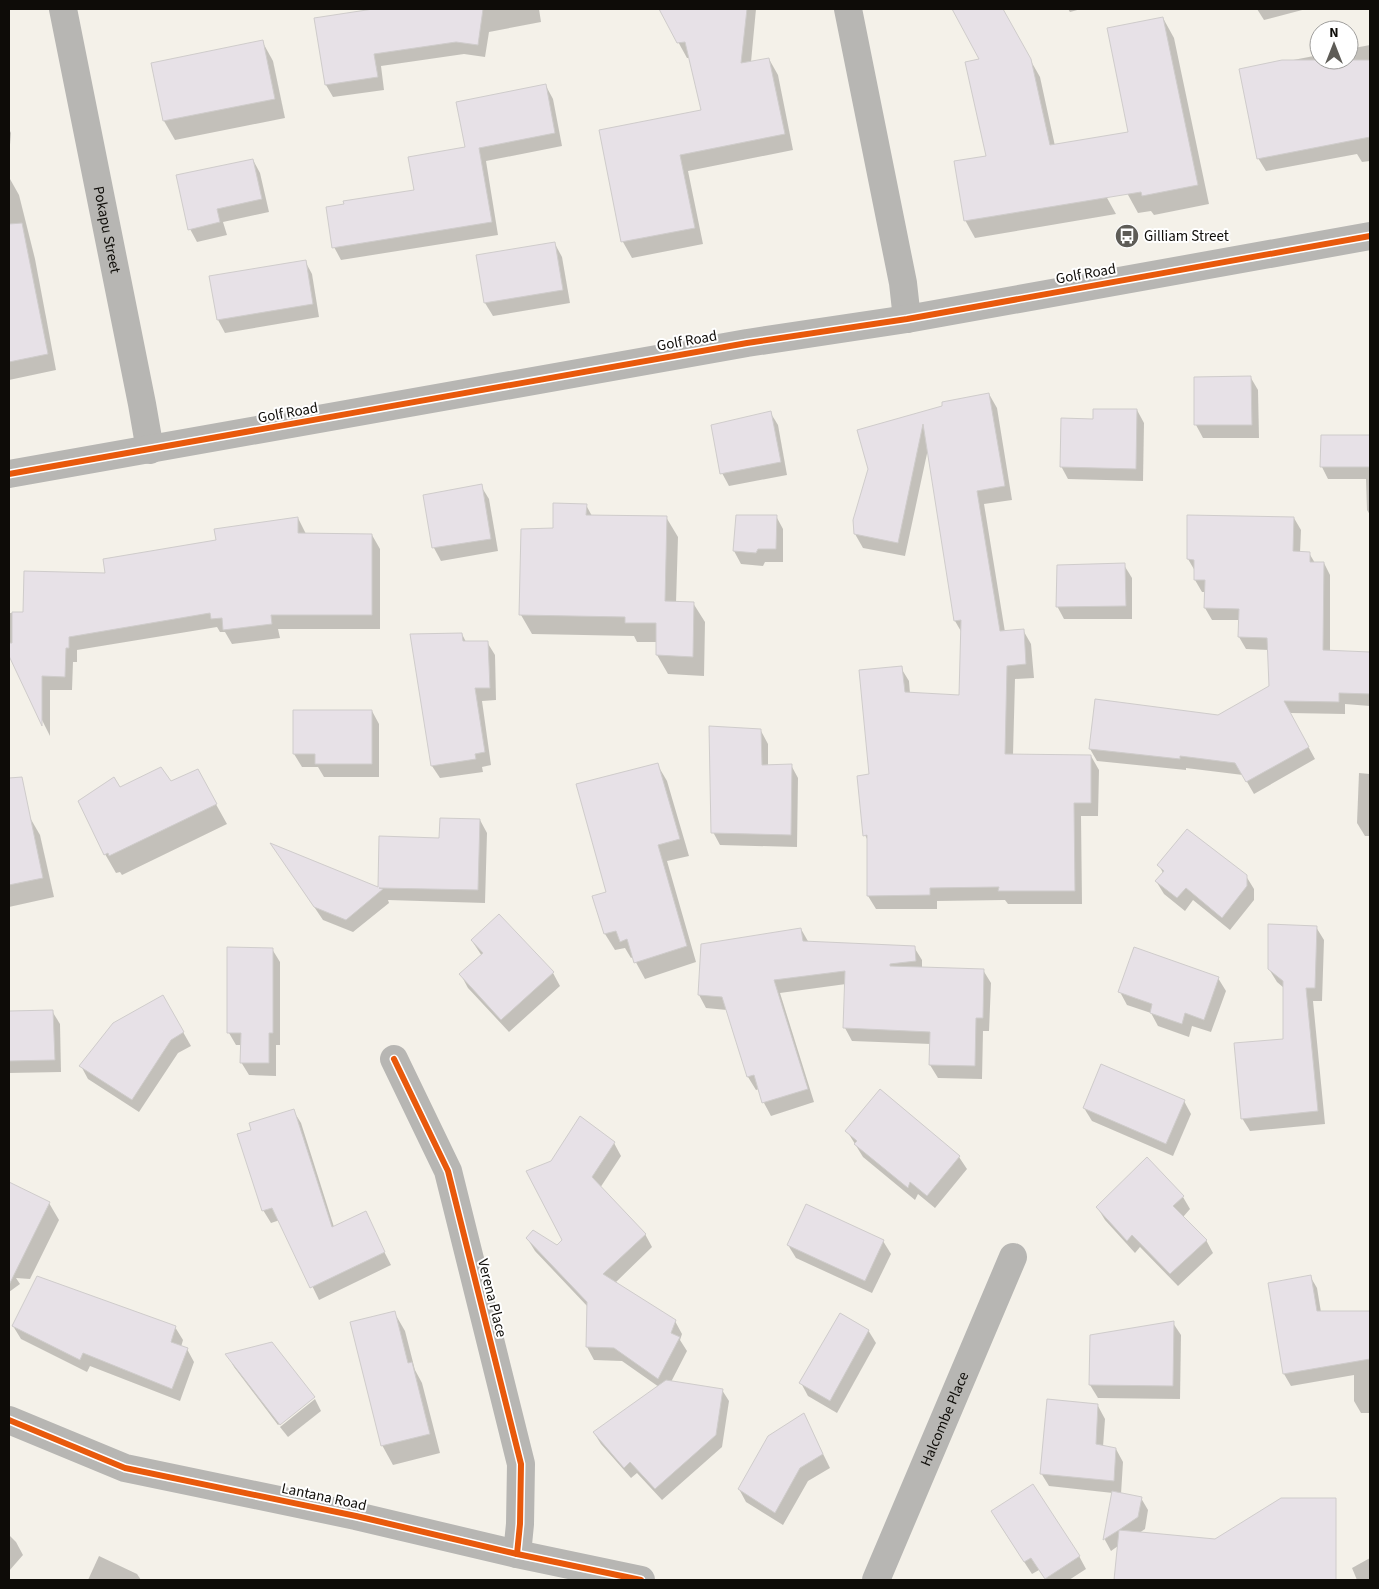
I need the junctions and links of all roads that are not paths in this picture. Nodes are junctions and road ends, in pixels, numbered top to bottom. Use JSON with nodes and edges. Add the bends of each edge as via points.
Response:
{"nodes":[{"id":1,"x":63,"y":9,"type":"edge"},
{"id":2,"x":848,"y":9,"type":"edge"},
{"id":3,"x":1370,"y":236,"type":"edge"},
{"id":4,"x":907,"y":319,"type":"junction"},
{"id":5,"x":150,"y":450,"type":"junction"},
{"id":6,"x":9,"y":474,"type":"edge"},
{"id":7,"x":394,"y":1059,"type":"dead end"},
{"id":8,"x":1013,"y":1257,"type":"dead end"},
{"id":9,"x":9,"y":1420,"type":"edge"},
{"id":10,"x":517,"y":1554,"type":"junction"},
{"id":11,"x":641,"y":1580,"type":"edge"},
{"id":12,"x":876,"y":1580,"type":"edge"}],
"edges":[{"from":1,"to":5,"type":"street","name":"Pokapu Street"},
{"from":2,"to":4,"type":"street","via":[[903,283]]},
{"from":3,"to":4,"type":"street","name":"Golf Road"},
{"from":4,"to":5,"type":"street","name":"Golf Road","via":[[747,343]]},
{"from":5,"to":6,"type":"street","name":"Golf Road"},
{"from":7,"to":10,"type":"street","name":"Verena Place","via":[[448,1171],[521,1464]]},
{"from":8,"to":12,"type":"street","name":"Halcombe Place"},
{"from":9,"to":10,"type":"street","name":"Lantana Road","via":[[125,1468],[356,1516]]},
{"from":10,"to":11,"type":"street","name":"Lantana Road"}]}
